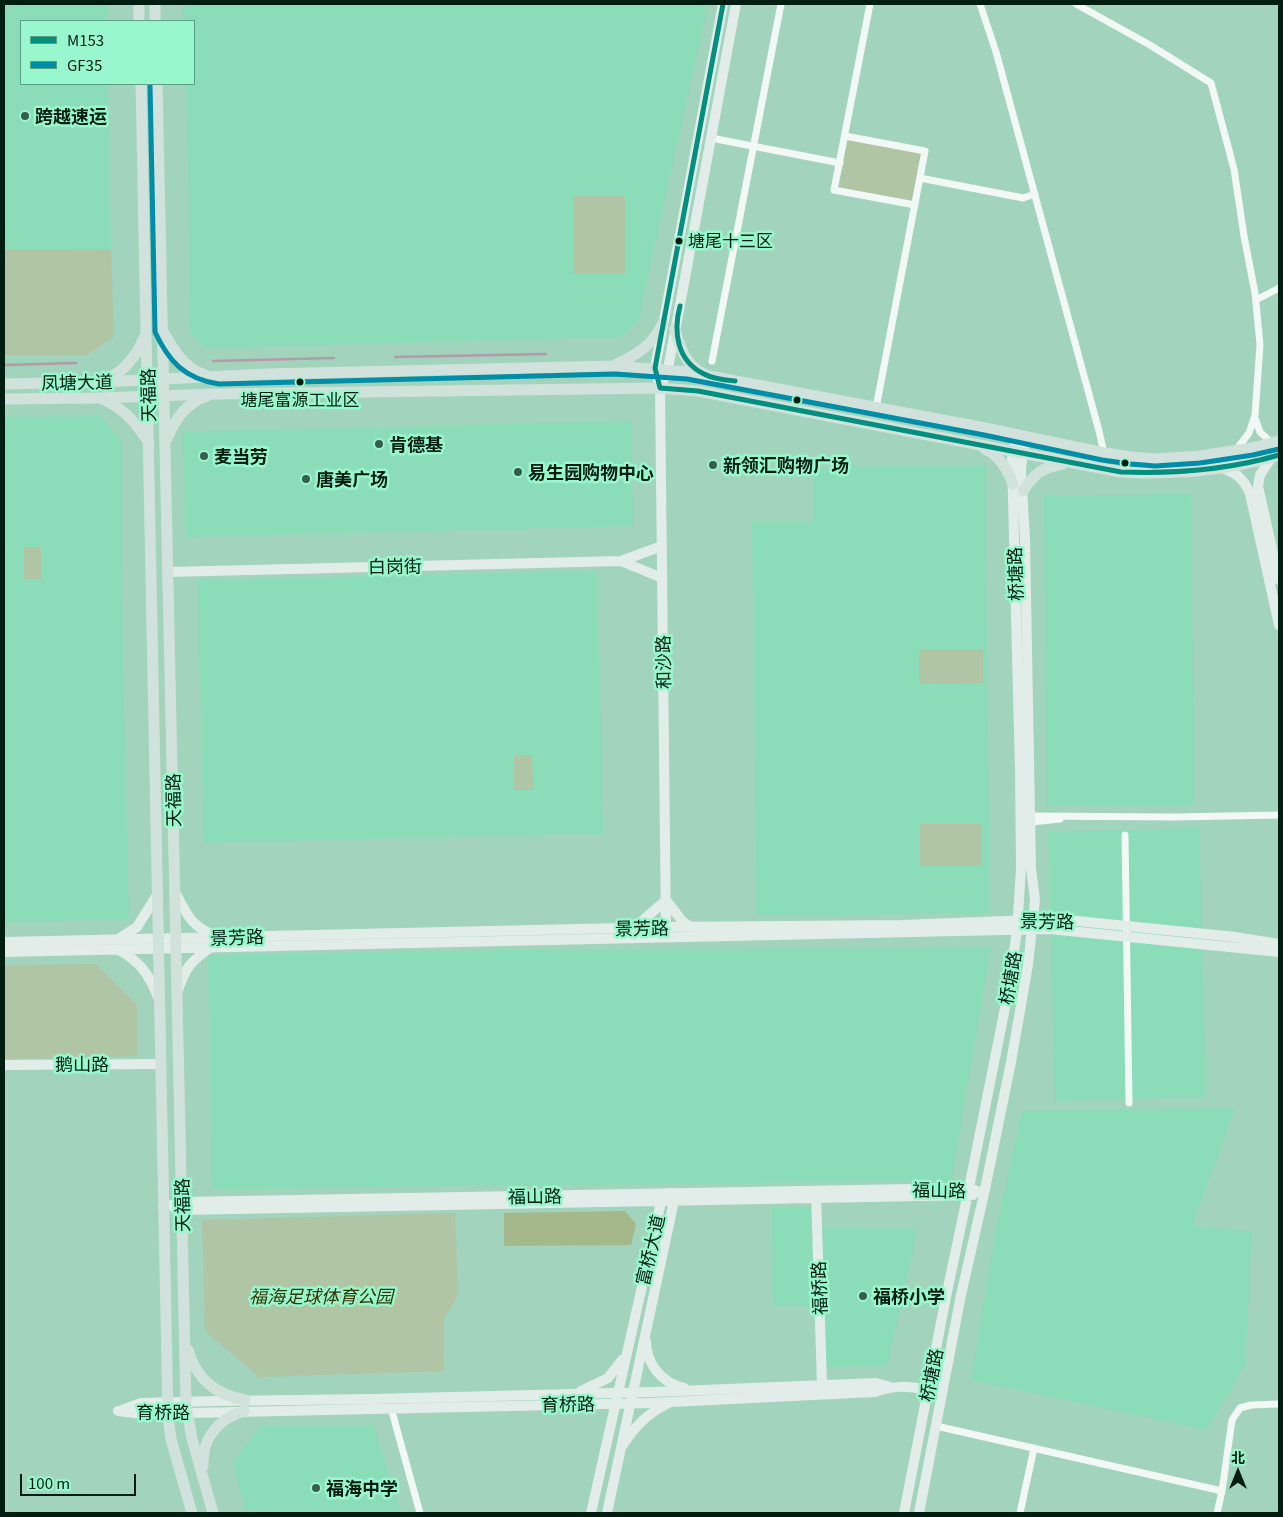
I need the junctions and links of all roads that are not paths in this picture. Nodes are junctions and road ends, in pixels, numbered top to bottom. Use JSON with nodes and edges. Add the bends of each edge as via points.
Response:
{"nodes":[{"id":1,"x":139,"y":4,"type":"edge"},
{"id":2,"x":155,"y":4,"type":"edge"},
{"id":3,"x":723,"y":4,"type":"edge"},
{"id":4,"x":736,"y":4,"type":"edge"},
{"id":5,"x":781,"y":4,"type":"edge"},
{"id":6,"x":870,"y":4,"type":"edge"},
{"id":7,"x":980,"y":4,"type":"edge"},
{"id":8,"x":1076,"y":4,"type":"edge"},
{"id":9,"x":139,"y":20,"type":"edge"},
{"id":10,"x":156,"y":20,"type":"edge"},
{"id":11,"x":141,"y":85,"type":"edge"},
{"id":12,"x":157,"y":85,"type":"edge"},
{"id":13,"x":845,"y":136,"type":"junction"},
{"id":14,"x":711,"y":138,"type":"junction"},
{"id":15,"x":753,"y":146,"type":"junction"},
{"id":16,"x":840,"y":163,"type":"junction"},
{"id":17,"x":920,"y":178,"type":"junction"},
{"id":18,"x":1035,"y":194,"type":"junction"},
{"id":19,"x":914,"y":206,"type":"junction"},
{"id":20,"x":1279,"y":288,"type":"edge"},
{"id":21,"x":1256,"y":300,"type":"junction"},
{"id":22,"x":664,"y":323,"type":"junction"},
{"id":23,"x":675,"y":329,"type":"junction"},
{"id":24,"x":162,"y":330,"type":"junction"},
{"id":25,"x":146,"y":332,"type":"junction"},
{"id":26,"x":712,"y":362,"type":"dead end"},
{"id":27,"x":615,"y":366,"type":"junction"},
{"id":28,"x":655,"y":368,"type":"junction"},
{"id":29,"x":668,"y":369,"type":"junction"},
{"id":30,"x":219,"y":377,"type":"junction"},
{"id":31,"x":710,"y":377,"type":"junction"},
{"id":32,"x":164,"y":379,"type":"junction"},
{"id":33,"x":148,"y":380,"type":"junction"},
{"id":34,"x":101,"y":382,"type":"junction"},
{"id":35,"x":4,"y":384,"type":"edge"},
{"id":36,"x":660,"y":388,"type":"junction"},
{"id":37,"x":215,"y":394,"type":"junction"},
{"id":38,"x":148,"y":396,"type":"junction"},
{"id":39,"x":164,"y":396,"type":"junction"},
{"id":40,"x":98,"y":398,"type":"junction"},
{"id":41,"x":4,"y":399,"type":"edge"},
{"id":42,"x":876,"y":408,"type":"junction"},
{"id":43,"x":1254,"y":415,"type":"junction"},
{"id":44,"x":1020,"y":435,"type":"junction"},
{"id":45,"x":1276,"y":442,"type":"edge"},
{"id":46,"x":149,"y":443,"type":"junction"},
{"id":47,"x":165,"y":443,"type":"junction"},
{"id":48,"x":979,"y":445,"type":"junction"},
{"id":49,"x":1235,"y":451,"type":"junction"},
{"id":50,"x":1017,"y":453,"type":"junction"},
{"id":51,"x":1104,"y":453,"type":"junction"},
{"id":52,"x":1275,"y":457,"type":"edge"},
{"id":53,"x":1067,"y":463,"type":"junction"},
{"id":54,"x":1225,"y":469,"type":"junction"},
{"id":55,"x":1013,"y":484,"type":"junction"},
{"id":56,"x":1023,"y":491,"type":"junction"},
{"id":57,"x":662,"y":546,"type":"junction"},
{"id":58,"x":622,"y":561,"type":"junction"},
{"id":59,"x":168,"y":572,"type":"junction"},
{"id":60,"x":662,"y":578,"type":"junction"},
{"id":61,"x":1279,"y":580,"type":"edge"},
{"id":62,"x":1279,"y":625,"type":"edge"},
{"id":63,"x":1279,"y":815,"type":"edge"},
{"id":64,"x":1031,"y":819,"type":"junction"},
{"id":65,"x":1125,"y":835,"type":"dead end"},
{"id":66,"x":176,"y":894,"type":"junction"},
{"id":67,"x":157,"y":896,"type":"junction"},
{"id":68,"x":666,"y":900,"type":"junction"},
{"id":69,"x":1033,"y":925,"type":"junction"},
{"id":70,"x":1018,"y":926,"type":"junction"},
{"id":71,"x":691,"y":927,"type":"junction"},
{"id":72,"x":630,"y":928,"type":"junction"},
{"id":73,"x":1127,"y":931,"type":"junction"},
{"id":74,"x":666,"y":932,"type":"junction"},
{"id":75,"x":218,"y":937,"type":"junction"},
{"id":76,"x":4,"y":942,"type":"edge"},
{"id":77,"x":158,"y":944,"type":"junction"},
{"id":78,"x":177,"y":944,"type":"junction"},
{"id":79,"x":1279,"y":944,"type":"edge"},
{"id":80,"x":118,"y":945,"type":"junction"},
{"id":81,"x":210,"y":948,"type":"junction"},
{"id":82,"x":4,"y":952,"type":"edge"},
{"id":83,"x":1279,"y":952,"type":"edge"},
{"id":84,"x":178,"y":991,"type":"junction"},
{"id":85,"x":159,"y":999,"type":"junction"},
{"id":86,"x":160,"y":1064,"type":"junction"},
{"id":87,"x":4,"y":1065,"type":"edge"},
{"id":88,"x":1129,"y":1103,"type":"dead end"},
{"id":89,"x":969,"y":1192,"type":"junction"},
{"id":90,"x":984,"y":1194,"type":"junction"},
{"id":91,"x":816,"y":1195,"type":"junction"},
{"id":92,"x":672,"y":1197,"type":"junction"},
{"id":93,"x":661,"y":1202,"type":"junction"},
{"id":94,"x":164,"y":1206,"type":"junction"},
{"id":95,"x":182,"y":1206,"type":"junction"},
{"id":96,"x":646,"y":1331,"type":"junction"},
{"id":97,"x":184,"y":1336,"type":"junction"},
{"id":98,"x":626,"y":1353,"type":"junction"},
{"id":99,"x":822,"y":1385,"type":"junction"},
{"id":100,"x":890,"y":1387,"type":"junction"},
{"id":101,"x":695,"y":1390,"type":"junction"},
{"id":102,"x":928,"y":1390,"type":"junction"},
{"id":103,"x":632,"y":1392,"type":"junction"},
{"id":104,"x":617,"y":1393,"type":"junction"},
{"id":105,"x":572,"y":1394,"type":"junction"},
{"id":106,"x":675,"y":1402,"type":"junction"},
{"id":107,"x":615,"y":1403,"type":"junction"},
{"id":108,"x":630,"y":1403,"type":"junction"},
{"id":109,"x":1279,"y":1404,"type":"edge"},
{"id":110,"x":244,"y":1406,"type":"junction"},
{"id":111,"x":187,"y":1407,"type":"junction"},
{"id":112,"x":169,"y":1408,"type":"junction"},
{"id":113,"x":391,"y":1408,"type":"junction"},
{"id":114,"x":936,"y":1426,"type":"junction"},
{"id":115,"x":1034,"y":1448,"type":"junction"},
{"id":116,"x":619,"y":1452,"type":"junction"},
{"id":117,"x":203,"y":1478,"type":"junction"},
{"id":118,"x":1222,"y":1492,"type":"junction"},
{"id":119,"x":595,"y":1493,"type":"junction"},
{"id":120,"x":610,"y":1496,"type":"junction"},
{"id":121,"x":192,"y":1513,"type":"edge"},
{"id":122,"x":213,"y":1513,"type":"edge"},
{"id":123,"x":420,"y":1513,"type":"edge"},
{"id":124,"x":591,"y":1513,"type":"edge"},
{"id":125,"x":607,"y":1513,"type":"edge"},
{"id":126,"x":904,"y":1513,"type":"edge"},
{"id":127,"x":919,"y":1513,"type":"edge"},
{"id":128,"x":1020,"y":1513,"type":"edge"},
{"id":129,"x":1217,"y":1513,"type":"edge"}],
"edges":[{"from":1,"to":9,"type":"main road"},
{"from":2,"to":10,"type":"main road"},
{"from":3,"to":22,"type":"street","name":"和沙路"},
{"from":4,"to":14,"type":"street","name":"和沙路"},
{"from":5,"to":15,"type":"street"},
{"from":6,"to":13,"type":"street"},
{"from":7,"to":18,"type":"street"},
{"from":8,"to":21,"type":"street","via":[[1211,83],[1234,169]]},
{"from":11,"to":25,"type":"main road","name":"天福路"},
{"from":12,"to":24,"type":"main road","name":"天福路"},
{"from":13,"to":16,"type":"street"},
{"from":13,"to":17,"type":"street","via":[[925,151]]},
{"from":14,"to":15,"type":"street"},
{"from":14,"to":23,"type":"street","name":"和沙路"},
{"from":15,"to":16,"type":"street"},
{"from":15,"to":26,"type":"street"},
{"from":16,"to":19,"type":"street","via":[[834,190]]},
{"from":17,"to":18,"type":"street","via":[[1023,198]]},
{"from":17,"to":19,"type":"street"},
{"from":18,"to":51,"type":"street"},
{"from":19,"to":42,"type":"street"},
{"from":20,"to":21,"type":"street"},
{"from":21,"to":43,"type":"street","via":[[1260,345]]},
{"from":22,"to":27,"type":"main road","via":[[646,348]]},
{"from":22,"to":28,"type":"street","name":"和沙路"},
{"from":23,"to":29,"type":"street","name":"和沙路"},
{"from":23,"to":31,"type":"main road","via":[[689,363]]},
{"from":24,"to":30,"type":"main road","via":[[188,367],[204,375]]},
{"from":24,"to":32,"type":"main road","name":"天福路"},
{"from":25,"to":33,"type":"main road","name":"天福路"},
{"from":25,"to":34,"type":"main road","via":[[141,347],[126,366]]},
{"from":27,"to":28,"type":"main road","name":"凤塘大道"},
{"from":27,"to":30,"type":"main road","name":"凤塘大道"},
{"from":28,"to":29,"type":"main road","name":"凤塘大道"},
{"from":28,"to":36,"type":"street","name":"和沙路"},
{"from":29,"to":31,"type":"main road","name":"凤塘大道"},
{"from":29,"to":36,"type":"street","name":"和沙路"},
{"from":30,"to":32,"type":"main road","name":"凤塘大道"},
{"from":31,"to":42,"type":"main road","name":"凤塘大道"},
{"from":32,"to":33,"type":"main road","name":"凤塘大道"},
{"from":32,"to":39,"type":"main road","name":"天福路"},
{"from":33,"to":34,"type":"main road","name":"凤塘大道"},
{"from":33,"to":38,"type":"main road","name":"天福路"},
{"from":34,"to":35,"type":"main road","name":"凤塘大道"},
{"from":36,"to":37,"type":"main road","name":"凤塘大道"},
{"from":36,"to":48,"type":"main road","name":"凤塘大道","via":[[698,391]]},
{"from":36,"to":57,"type":"street","name":"和沙路"},
{"from":37,"to":39,"type":"main road","name":"凤塘大道"},
{"from":37,"to":47,"type":"main road","via":[[191,404],[182,412]]},
{"from":38,"to":39,"type":"main road","name":"凤塘大道"},
{"from":38,"to":40,"type":"main road","name":"凤塘大道"},
{"from":38,"to":46,"type":"main road","name":"天福路"},
{"from":39,"to":47,"type":"main road","name":"天福路"},
{"from":40,"to":41,"type":"main road","name":"凤塘大道"},
{"from":40,"to":46,"type":"main road","via":[[128,414]]},
{"from":42,"to":44,"type":"main road","name":"凤塘大道"},
{"from":43,"to":45,"type":"street","via":[[1260,432]]},
{"from":43,"to":49,"type":"street","via":[[1249,433]]},
{"from":44,"to":50,"type":"street","name":"桥塘路"},
{"from":44,"to":51,"type":"main road","name":"凤塘大道"},
{"from":45,"to":49,"type":"main road","name":"凤塘大道"},
{"from":46,"to":67,"type":"main road","name":"天福路"},
{"from":47,"to":59,"type":"main road","name":"天福路"},
{"from":48,"to":50,"type":"main road","name":"凤塘大道"},
{"from":48,"to":55,"type":"main road","via":[[1000,460]]},
{"from":49,"to":51,"type":"main road","name":"凤塘大道","via":[[1155,458]]},
{"from":50,"to":53,"type":"main road","name":"凤塘大道"},
{"from":50,"to":55,"type":"street","name":"桥塘路"},
{"from":50,"to":56,"type":"street","name":"桥塘路"},
{"from":52,"to":54,"type":"main road","name":"凤塘大道"},
{"from":52,"to":61,"type":"street","via":[[1260,475],[1258,486]]},
{"from":53,"to":54,"type":"main road","name":"凤塘大道","via":[[1137,473]]},
{"from":53,"to":56,"type":"main road","via":[[1037,473]]},
{"from":54,"to":62,"type":"street","via":[[1241,478],[1250,494]]},
{"from":55,"to":70,"type":"street","name":"桥塘路","via":[[1020,771]]},
{"from":56,"to":64,"type":"street","name":"桥塘路"},
{"from":57,"to":58,"type":"street"},
{"from":57,"to":60,"type":"street","name":"和沙路"},
{"from":58,"to":59,"type":"street","name":"白岗街"},
{"from":58,"to":60,"type":"street"},
{"from":59,"to":66,"type":"main road","name":"天福路"},
{"from":60,"to":68,"type":"street","name":"和沙路"},
{"from":63,"to":64,"type":"street"},
{"from":64,"to":69,"type":"street","name":"桥塘路"},
{"from":65,"to":73,"type":"street"},
{"from":66,"to":75,"type":"street","via":[[189,919],[200,929]]},
{"from":66,"to":78,"type":"main road","name":"天福路"},
{"from":67,"to":77,"type":"main road","name":"天福路"},
{"from":67,"to":80,"type":"street","via":[[137,927]]},
{"from":68,"to":71,"type":"street"},
{"from":68,"to":72,"type":"street"},
{"from":68,"to":74,"type":"street","name":"和沙路"},
{"from":69,"to":70,"type":"street","name":"景芳路"},
{"from":69,"to":73,"type":"street","name":"景芳路","via":[[1058,930]]},
{"from":69,"to":90,"type":"street","name":"桥塘路","via":[[1011,1062]]},
{"from":70,"to":71,"type":"street","name":"景芳路"},
{"from":70,"to":74,"type":"street","name":"景芳路"},
{"from":70,"to":89,"type":"street","name":"桥塘路"},
{"from":71,"to":74,"type":"street","name":"景芳路"},
{"from":72,"to":74,"type":"street","name":"景芳路"},
{"from":72,"to":75,"type":"street","name":"景芳路"},
{"from":73,"to":79,"type":"street","name":"景芳路","via":[[1235,937]]},
{"from":73,"to":83,"type":"street","name":"景芳路"},
{"from":73,"to":88,"type":"street"},
{"from":74,"to":81,"type":"street","name":"景芳路"},
{"from":75,"to":78,"type":"street","name":"景芳路"},
{"from":76,"to":80,"type":"street","name":"景芳路"},
{"from":77,"to":78,"type":"street","name":"景芳路"},
{"from":77,"to":80,"type":"street","name":"景芳路"},
{"from":77,"to":85,"type":"main road","name":"天福路"},
{"from":78,"to":81,"type":"street","name":"景芳路"},
{"from":78,"to":84,"type":"main road","name":"天福路"},
{"from":80,"to":82,"type":"street","name":"景芳路"},
{"from":80,"to":85,"type":"street","via":[[146,972]]},
{"from":81,"to":84,"type":"street","via":[[192,960]]},
{"from":84,"to":95,"type":"main road","name":"天福路"},
{"from":85,"to":86,"type":"main road","name":"天福路"},
{"from":86,"to":87,"type":"street","name":"鹅山路"},
{"from":86,"to":94,"type":"main road","name":"天福路"},
{"from":89,"to":90,"type":"street","name":"福山路"},
{"from":89,"to":91,"type":"street","name":"福山路"},
{"from":89,"to":102,"type":"street","name":"桥塘路"},
{"from":90,"to":114,"type":"street","name":"桥塘路"},
{"from":91,"to":92,"type":"street","name":"福山路"},
{"from":91,"to":99,"type":"street","name":"福桥路"},
{"from":92,"to":93,"type":"street","name":"富桥大道"},
{"from":92,"to":95,"type":"street","name":"福山路"},
{"from":92,"to":96,"type":"street","name":"富桥大道"},
{"from":93,"to":95,"type":"street","name":"福山路"},
{"from":93,"to":98,"type":"street","name":"富桥大道"},
{"from":94,"to":95,"type":"street","name":"福山路"},
{"from":94,"to":112,"type":"main road","name":"天福路"},
{"from":95,"to":97,"type":"main road","name":"天福路"},
{"from":96,"to":101,"type":"street","via":[[648,1357],[654,1368],[668,1382]]},
{"from":96,"to":103,"type":"street","name":"富桥大道"},
{"from":97,"to":110,"type":"main road","via":[[192,1363],[200,1375],[221,1394]]},
{"from":97,"to":111,"type":"main road","name":"天福路"},
{"from":98,"to":104,"type":"street","name":"富桥大道"},
{"from":98,"to":105,"type":"street","via":[[608,1378]]},
{"from":99,"to":100,"type":"street","name":"育桥路","via":[[876,1383]]},
{"from":99,"to":101,"type":"street","name":"育桥路"},
{"from":100,"to":102,"type":"street","name":"育桥路"},
{"from":100,"to":106,"type":"street","name":"育桥路","via":[[875,1392]]},
{"from":101,"to":103,"type":"street","name":"育桥路"},
{"from":102,"to":126,"type":"street","name":"桥塘路"},
{"from":103,"to":104,"type":"street","name":"育桥路"},
{"from":103,"to":108,"type":"street","name":"富桥大道"},
{"from":104,"to":105,"type":"street","name":"育桥路"},
{"from":104,"to":107,"type":"street","name":"富桥大道"},
{"from":105,"to":110,"type":"street","name":"育桥路"},
{"from":106,"to":108,"type":"street","name":"育桥路"},
{"from":106,"to":116,"type":"street","via":[[655,1410],[639,1423]]},
{"from":107,"to":108,"type":"street","name":"育桥路"},
{"from":107,"to":113,"type":"street","name":"育桥路"},
{"from":107,"to":119,"type":"street","name":"富桥大道"},
{"from":108,"to":116,"type":"street","name":"富桥大道"},
{"from":109,"to":118,"type":"street","via":[[1240,1408],[1232,1420]]},
{"from":110,"to":111,"type":"street","name":"育桥路"},
{"from":110,"to":113,"type":"street","name":"育桥路"},
{"from":110,"to":117,"type":"main road","via":[[214,1429],[208,1438]]},
{"from":111,"to":112,"type":"street","name":"育桥路"},
{"from":111,"to":117,"type":"main road","name":"天福路"},
{"from":112,"to":121,"type":"main road","name":"天福路","via":[[172,1439]]},
{"from":113,"to":123,"type":"street"},
{"from":114,"to":115,"type":"street"},
{"from":114,"to":127,"type":"street","name":"桥塘路"},
{"from":115,"to":118,"type":"street"},
{"from":115,"to":128,"type":"street"},
{"from":116,"to":120,"type":"street","name":"富桥大道"},
{"from":117,"to":122,"type":"main road","name":"天福路"},
{"from":118,"to":129,"type":"street"},
{"from":119,"to":120,"type":"street"},
{"from":119,"to":124,"type":"street","name":"富桥大道"},
{"from":120,"to":125,"type":"street","name":"富桥大道"}]}
